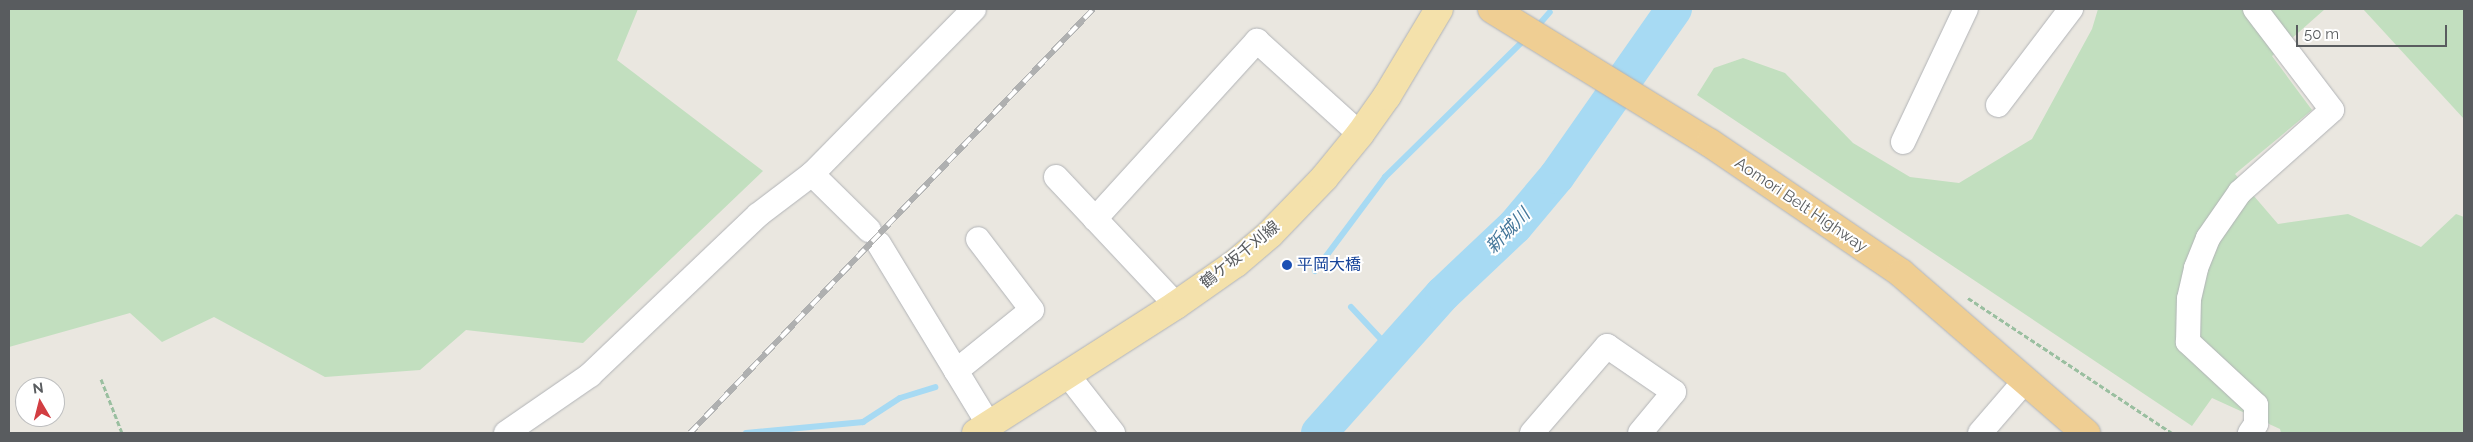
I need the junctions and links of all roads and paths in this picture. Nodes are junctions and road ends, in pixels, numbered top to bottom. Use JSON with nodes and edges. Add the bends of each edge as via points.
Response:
{"nodes":[{"id":1,"x":974,"y":9,"type":"edge"},
{"id":2,"x":1439,"y":9,"type":"edge"},
{"id":3,"x":1492,"y":9,"type":"edge"},
{"id":4,"x":1966,"y":9,"type":"edge"},
{"id":5,"x":2071,"y":9,"type":"edge"},
{"id":6,"x":2255,"y":9,"type":"edge"},
{"id":7,"x":1998,"y":105,"type":"dead end"},
{"id":8,"x":1360,"y":134,"type":"junction"},
{"id":9,"x":1903,"y":142,"type":"dead end"},
{"id":10,"x":812,"y":174,"type":"junction"},
{"id":11,"x":1056,"y":177,"type":"dead end"},
{"id":12,"x":1095,"y":219,"type":"junction"},
{"id":13,"x":978,"y":239,"type":"dead end"},
{"id":14,"x":1176,"y":305,"type":"junction"},
{"id":15,"x":956,"y":371,"type":"junction"},
{"id":16,"x":1066,"y":374,"type":"junction"},
{"id":17,"x":101,"y":379,"type":"dead end"},
{"id":18,"x":2024,"y":382,"type":"junction"},
{"id":19,"x":2253,"y":428,"type":"edge"},
{"id":20,"x":983,"y":429,"type":"edge"},
{"id":21,"x":122,"y":433,"type":"edge"},
{"id":22,"x":506,"y":433,"type":"edge"},
{"id":23,"x":1113,"y":433,"type":"edge"},
{"id":24,"x":1532,"y":433,"type":"edge"},
{"id":25,"x":1640,"y":433,"type":"edge"},
{"id":26,"x":1980,"y":433,"type":"edge"},
{"id":27,"x":2086,"y":433,"type":"edge"}],
"edges":[{"from":1,"to":10,"type":"street"},
{"from":2,"to":8,"type":"main road","name":"鶴ケ坂千刈線","via":[[1387,96]]},
{"from":3,"to":18,"type":"highway","name":"Aomori Belt Highway","via":[[1710,143],[1901,273]]},
{"from":4,"to":9,"type":"street"},
{"from":5,"to":7,"type":"street"},
{"from":6,"to":19,"type":"street","via":[[2332,110],[2240,192],[2208,238],[2196,268],[2189,299],[2188,342],[2256,405]]},
{"from":8,"to":12,"type":"street","via":[[1257,40]]},
{"from":8,"to":14,"type":"main road","name":"鶴ケ坂千刈線","via":[[1324,178],[1270,234],[1236,263]]},
{"from":10,"to":15,"type":"street","via":[[874,237]]},
{"from":10,"to":22,"type":"street","via":[[758,215],[590,374]]},
{"from":11,"to":12,"type":"street"},
{"from":12,"to":14,"type":"street"},
{"from":13,"to":15,"type":"street","via":[[1032,310]]},
{"from":14,"to":16,"type":"main road","name":"鶴ケ坂千刈線"},
{"from":15,"to":20,"type":"street"},
{"from":16,"to":20,"type":"main road","name":"鶴ケ坂千刈線"},
{"from":16,"to":23,"type":"street"},
{"from":17,"to":21,"type":"path"},
{"from":18,"to":26,"type":"street"},
{"from":18,"to":27,"type":"highway","name":"Aomori Belt Highway"},
{"from":24,"to":25,"type":"street","via":[[1607,346],[1674,392]]}]}
